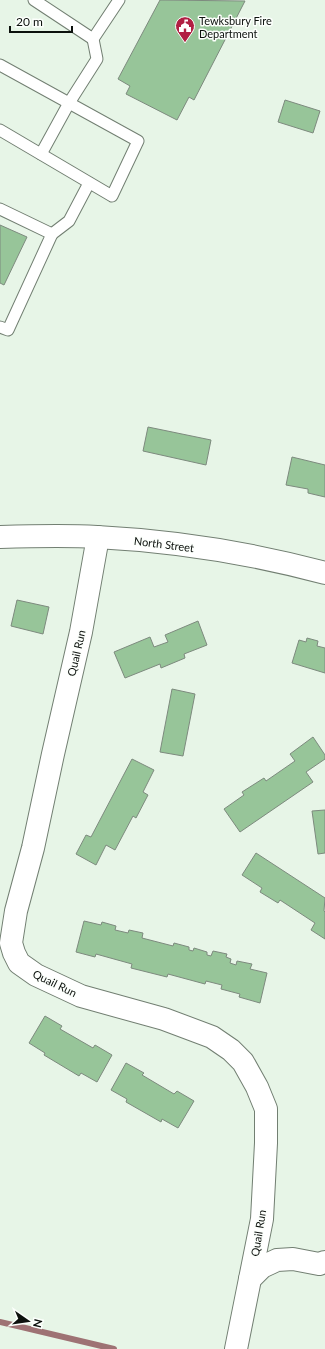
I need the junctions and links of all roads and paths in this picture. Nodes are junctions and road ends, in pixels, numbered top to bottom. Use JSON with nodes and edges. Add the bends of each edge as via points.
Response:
{"nodes":[{"id":1,"x":34,"y":0,"type":"edge"},
{"id":2,"x":119,"y":0,"type":"edge"},
{"id":3,"x":93,"y":39,"type":"junction"},
{"id":4,"x":0,"y":64,"type":"edge"},
{"id":5,"x":69,"y":103,"type":"junction"},
{"id":6,"x":0,"y":130,"type":"edge"},
{"id":7,"x":41,"y":154,"type":"junction"},
{"id":8,"x":89,"y":183,"type":"junction"},
{"id":9,"x":0,"y":209,"type":"edge"},
{"id":10,"x":52,"y":234,"type":"junction"},
{"id":11,"x":0,"y":327,"type":"edge"},
{"id":12,"x":0,"y":536,"type":"edge"},
{"id":13,"x":98,"y":537,"type":"junction"},
{"id":14,"x":325,"y":573,"type":"edge"},
{"id":15,"x":325,"y":1262,"type":"edge"},
{"id":16,"x":250,"y":1279,"type":"junction"},
{"id":17,"x":236,"y":1349,"type":"edge"}],
"edges":[{"from":1,"to":3,"type":"lane"},
{"from":2,"to":3,"type":"lane"},
{"from":3,"to":5,"type":"lane","via":[[97,59]]},
{"from":4,"to":5,"type":"lane"},
{"from":5,"to":7,"type":"lane"},
{"from":5,"to":8,"type":"lane","via":[[138,141],[112,196]]},
{"from":6,"to":7,"type":"lane"},
{"from":7,"to":8,"type":"lane"},
{"from":8,"to":10,"type":"lane","via":[[68,221]]},
{"from":9,"to":10,"type":"lane"},
{"from":10,"to":11,"type":"lane","via":[[8,330]]},
{"from":12,"to":13,"type":"street","name":"North Street"},
{"from":13,"to":14,"type":"street","name":"North Street","via":[[247,555]]},
{"from":13,"to":16,"type":"street","name":"Quail Run","via":[[81,632],[33,848],[16,910],[11,943],[19,963],[36,975],[81,996],[164,1019],[212,1037],[243,1062],[266,1109],[262,1219]]},
{"from":15,"to":16,"type":"street","name":"Quail Run","via":[[319,1264],[293,1259],[277,1260],[262,1267]]},
{"from":16,"to":17,"type":"street","name":"Quail Run"}]}
